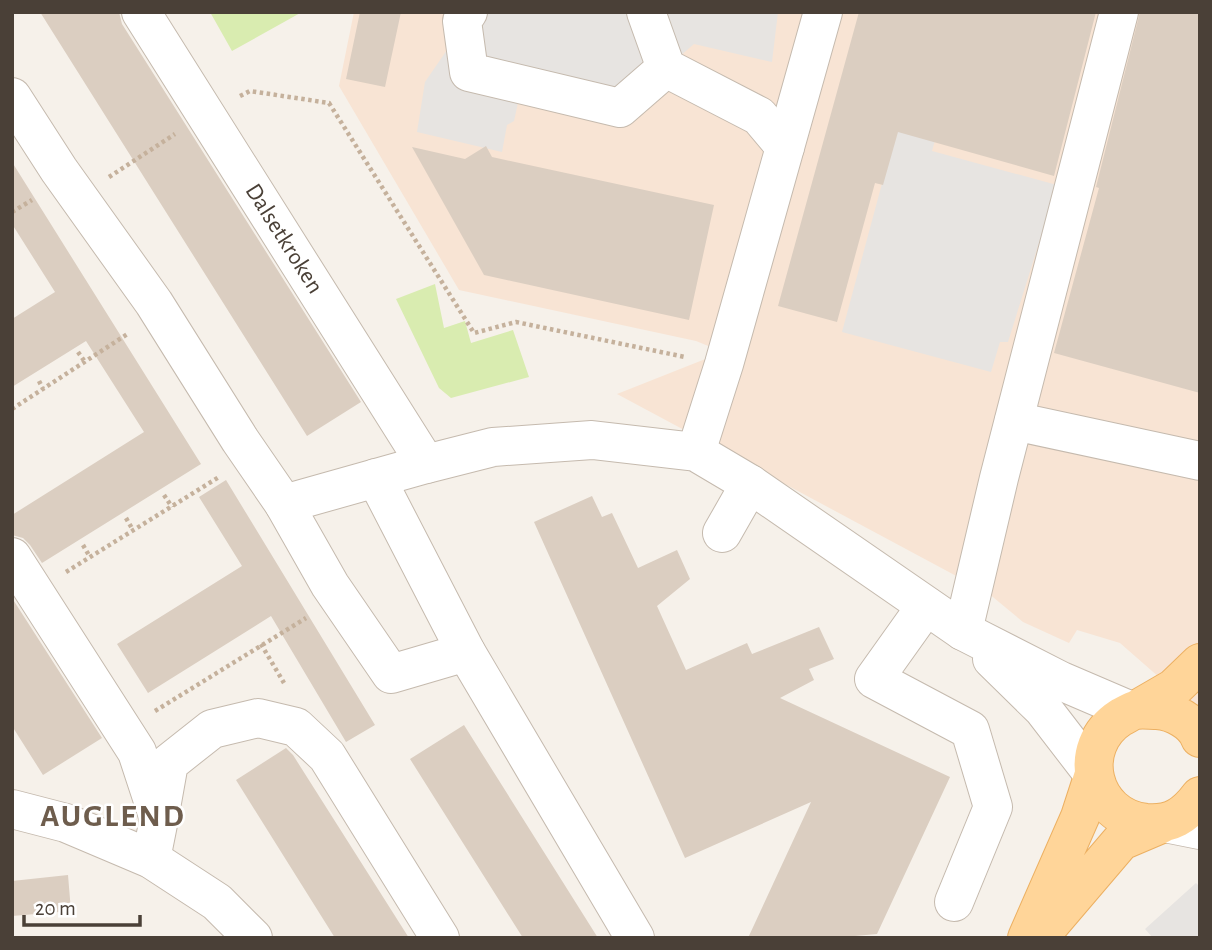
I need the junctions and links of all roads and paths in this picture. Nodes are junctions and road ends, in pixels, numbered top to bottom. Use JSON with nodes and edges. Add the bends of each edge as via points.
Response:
{"nodes":[{"id":1,"x":141,"y":12,"type":"edge"},
{"id":2,"x":468,"y":12,"type":"edge"},
{"id":3,"x":646,"y":12,"type":"edge"},
{"id":4,"x":822,"y":12,"type":"edge"},
{"id":5,"x":1119,"y":12,"type":"edge"},
{"id":6,"x":666,"y":68,"type":"junction"},
{"id":7,"x":12,"y":97,"type":"edge"},
{"id":8,"x":204,"y":115,"type":"junction"},
{"id":9,"x":786,"y":147,"type":"junction"},
{"id":10,"x":42,"y":193,"type":"dead end"},
{"id":11,"x":12,"y":212,"type":"edge"},
{"id":12,"x":127,"y":336,"type":"dead end"},
{"id":13,"x":78,"y":352,"type":"dead end"},
{"id":14,"x":85,"y":362,"type":"junction"},
{"id":15,"x":724,"y":364,"type":"junction"},
{"id":16,"x":39,"y":381,"type":"dead end"},
{"id":17,"x":43,"y":389,"type":"junction"},
{"id":18,"x":12,"y":409,"type":"edge"},
{"id":19,"x":1014,"y":421,"type":"junction"},
{"id":20,"x":696,"y":452,"type":"junction"},
{"id":21,"x":1200,"y":461,"type":"edge"},
{"id":22,"x":426,"y":464,"type":"junction"},
{"id":23,"x":220,"y":477,"type":"dead end"},
{"id":24,"x":376,"y":478,"type":"junction"},
{"id":25,"x":750,"y":484,"type":"junction"},
{"id":26,"x":164,"y":495,"type":"dead end"},
{"id":27,"x":284,"y":505,"type":"junction"},
{"id":28,"x":172,"y":507,"type":"junction"},
{"id":29,"x":126,"y":518,"type":"dead end"},
{"id":30,"x":133,"y":530,"type":"junction"},
{"id":31,"x":722,"y":533,"type":"dead end"},
{"id":32,"x":83,"y":545,"type":"dead end"},
{"id":33,"x":12,"y":557,"type":"edge"},
{"id":34,"x":90,"y":557,"type":"junction"},
{"id":35,"x":34,"y":591,"type":"junction"},
{"id":36,"x":926,"y":606,"type":"junction"},
{"id":37,"x":314,"y":613,"type":"dead end"},
{"id":38,"x":963,"y":631,"type":"junction"},
{"id":39,"x":466,"y":652,"type":"junction"},
{"id":40,"x":1200,"y":663,"type":"edge"},
{"id":41,"x":1134,"y":710,"type":"junction"},
{"id":42,"x":122,"y":732,"type":"junction"},
{"id":43,"x":1200,"y":737,"type":"edge"},
{"id":44,"x":1093,"y":775,"type":"junction"},
{"id":45,"x":1200,"y":796,"type":"edge"},
{"id":46,"x":12,"y":809,"type":"edge"},
{"id":47,"x":159,"y":819,"type":"junction"},
{"id":48,"x":1175,"y":826,"type":"edge"},
{"id":49,"x":151,"y":859,"type":"junction"},
{"id":50,"x":954,"y":902,"type":"dead end"},
{"id":51,"x":253,"y":938,"type":"edge"},
{"id":52,"x":440,"y":938,"type":"edge"},
{"id":53,"x":635,"y":938,"type":"edge"},
{"id":54,"x":1027,"y":938,"type":"edge"},
{"id":55,"x":1039,"y":938,"type":"edge"}],
"edges":[{"from":1,"to":8,"type":"street","name":"Dalsetkroken"},
{"from":2,"to":6,"type":"street","via":[[462,21],[469,72],[620,108]]},
{"from":3,"to":6,"type":"street"},
{"from":4,"to":9,"type":"street"},
{"from":5,"to":19,"type":"street"},
{"from":6,"to":9,"type":"street","via":[[759,116]]},
{"from":7,"to":27,"type":"street","via":[[154,303]]},
{"from":8,"to":15,"type":"path","via":[[250,91],[329,103],[474,333],[516,322]]},
{"from":8,"to":22,"type":"street","name":"Dalsetkroken"},
{"from":9,"to":15,"type":"street"},
{"from":10,"to":11,"type":"path"},
{"from":12,"to":14,"type":"path"},
{"from":13,"to":14,"type":"path"},
{"from":14,"to":17,"type":"path"},
{"from":15,"to":20,"type":"street"},
{"from":16,"to":17,"type":"path"},
{"from":17,"to":18,"type":"path"},
{"from":19,"to":21,"type":"street"},
{"from":19,"to":38,"type":"street"},
{"from":20,"to":22,"type":"street","via":[[593,440],[493,447]]},
{"from":20,"to":25,"type":"street"},
{"from":22,"to":24,"type":"street"},
{"from":23,"to":28,"type":"path"},
{"from":24,"to":27,"type":"street"},
{"from":24,"to":39,"type":"street"},
{"from":25,"to":31,"type":"street"},
{"from":25,"to":36,"type":"street"},
{"from":26,"to":28,"type":"path"},
{"from":27,"to":39,"type":"street","via":[[330,585],[391,674]]},
{"from":28,"to":30,"type":"path"},
{"from":29,"to":30,"type":"path"},
{"from":30,"to":34,"type":"path"},
{"from":32,"to":34,"type":"path"},
{"from":33,"to":35,"type":"street"},
{"from":34,"to":35,"type":"path"},
{"from":35,"to":42,"type":"street"},
{"from":36,"to":38,"type":"street"},
{"from":36,"to":50,"type":"street","via":[[874,679],[970,730],[993,807]]},
{"from":37,"to":42,"type":"path"},
{"from":38,"to":41,"type":"street","via":[[1061,681]]},
{"from":38,"to":44,"type":"street","via":[[1043,709]]},
{"from":39,"to":53,"type":"street"},
{"from":40,"to":41,"type":"main road","via":[[1174,688]]},
{"from":41,"to":43,"type":"main road","via":[[1169,711]]},
{"from":41,"to":44,"type":"main road","via":[[1109,725],[1095,747]]},
{"from":42,"to":47,"type":"street","via":[[136,752]]},
{"from":44,"to":48,"type":"main road","via":[[1107,804],[1131,821]]},
{"from":44,"to":54,"type":"main road","via":[[1080,817]]},
{"from":45,"to":48,"type":"main road"},
{"from":46,"to":49,"type":"street","via":[[66,823]]},
{"from":47,"to":49,"type":"street"},
{"from":47,"to":52,"type":"street","via":[[169,762],[212,729],[258,718],[296,727],[327,756]]},
{"from":48,"to":55,"type":"main road","via":[[1121,841]]},
{"from":49,"to":51,"type":"street","via":[[217,902]]}]}
